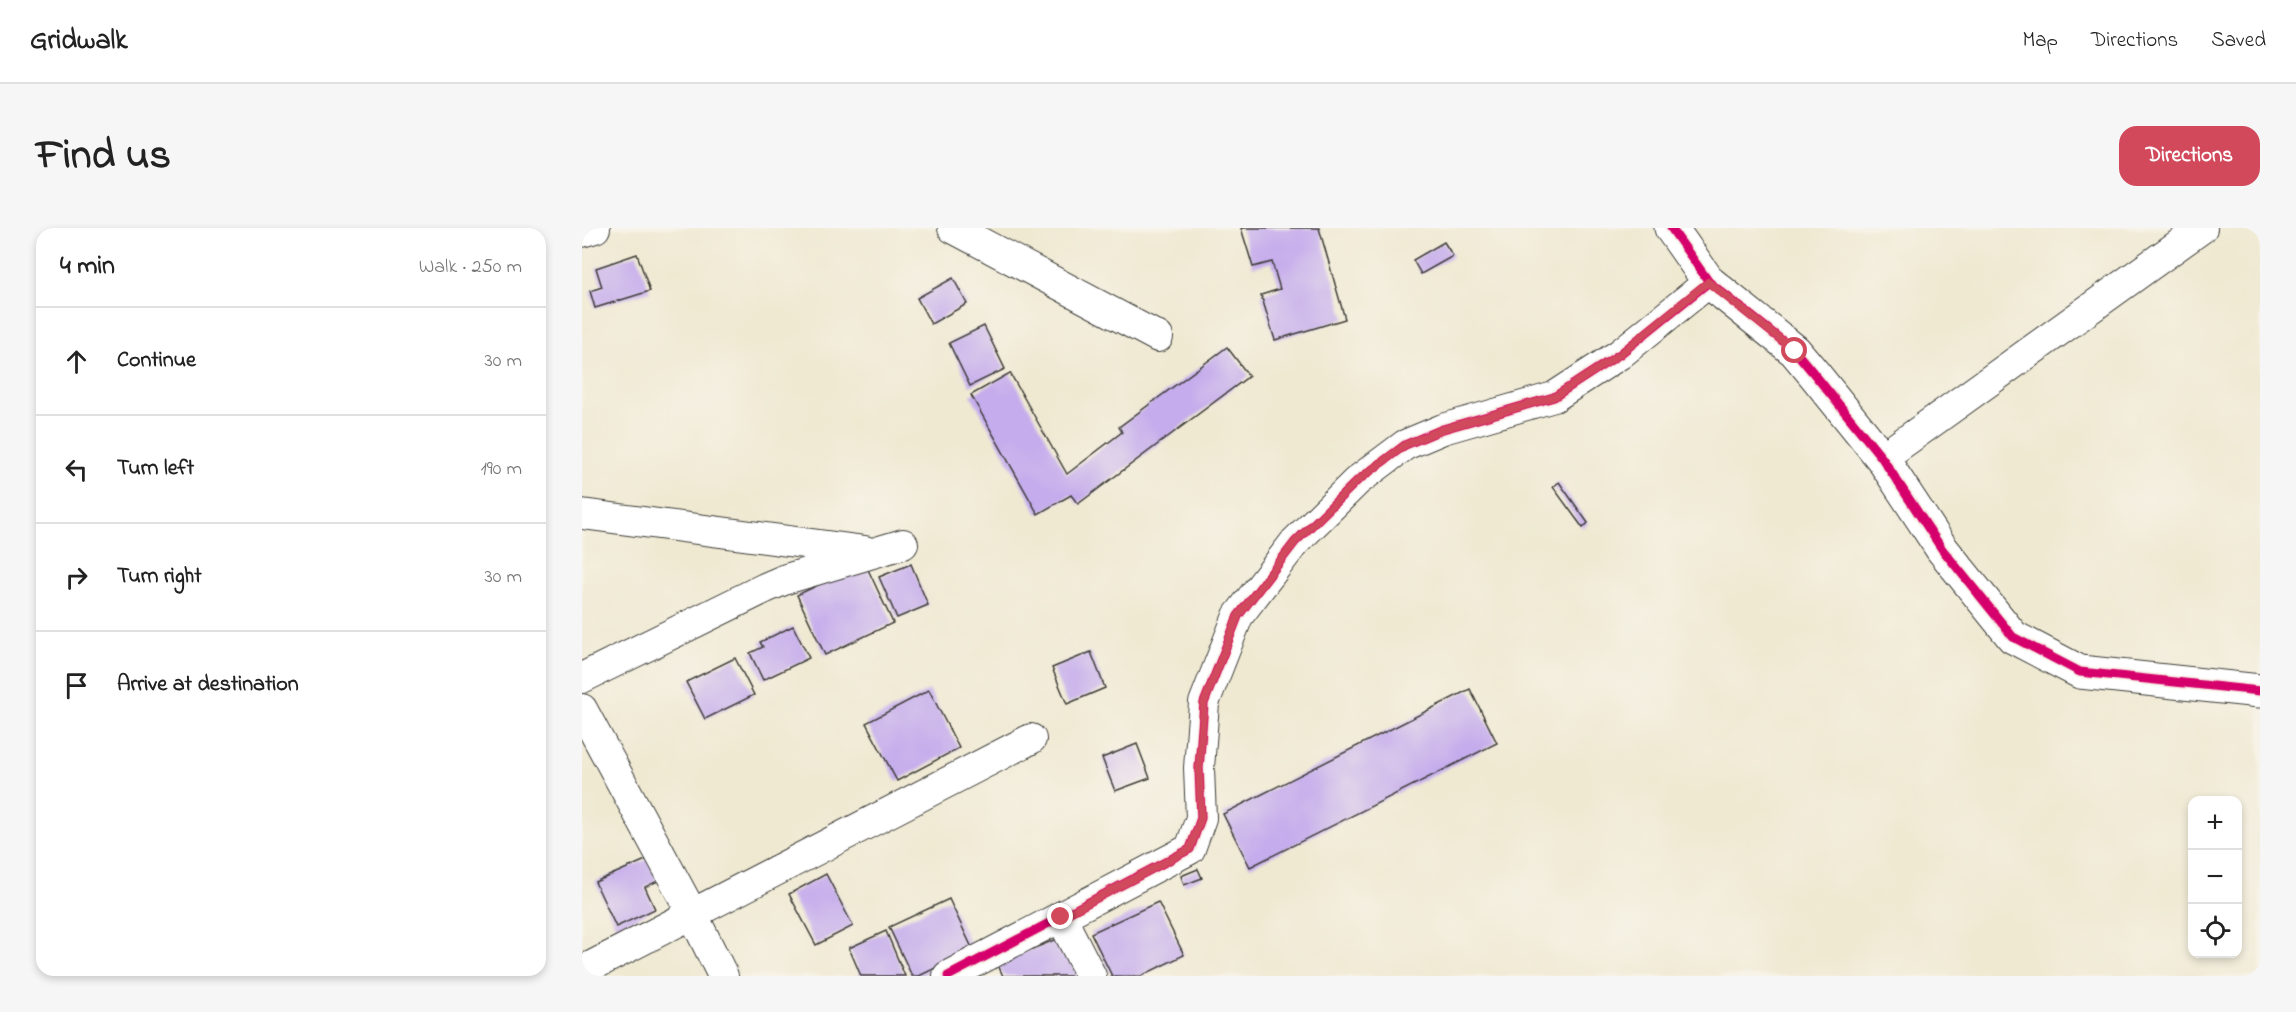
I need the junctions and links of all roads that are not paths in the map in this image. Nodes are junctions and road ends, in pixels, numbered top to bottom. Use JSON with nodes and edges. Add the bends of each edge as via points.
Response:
{"nodes":[{"id":1,"x":595,"y":228,"type":"edge"},
{"id":2,"x":952,"y":228,"type":"edge"},
{"id":3,"x":1671,"y":228,"type":"edge"},
{"id":4,"x":2202,"y":228,"type":"edge"},
{"id":5,"x":582,"y":232,"type":"edge"},
{"id":6,"x":1708,"y":282,"type":"junction"},
{"id":7,"x":1158,"y":338,"type":"dead end"},
{"id":8,"x":1882,"y":458,"type":"junction"},
{"id":9,"x":582,"y":514,"type":"edge"},
{"id":10,"x":582,"y":678,"type":"edge"},
{"id":11,"x":2260,"y":691,"type":"edge"},
{"id":12,"x":582,"y":709,"type":"edge"},
{"id":13,"x":1031,"y":739,"type":"dead end"},
{"id":14,"x":692,"y":913,"type":"junction"},
{"id":15,"x":1061,"y":917,"type":"junction"},
{"id":16,"x":582,"y":971,"type":"edge"},
{"id":17,"x":723,"y":976,"type":"edge"},
{"id":18,"x":948,"y":976,"type":"edge"},
{"id":19,"x":1091,"y":976,"type":"edge"}],
"edges":[{"from":1,"to":5,"type":"street"},
{"from":2,"to":7,"type":"street"},
{"from":3,"to":6,"type":"street"},
{"from":4,"to":8,"type":"street"},
{"from":6,"to":8,"type":"street","via":[[1795,351]]},
{"from":6,"to":15,"type":"street","via":[[1620,354],[1554,397],[1443,429],[1405,445],[1349,489],[1295,542],[1238,616],[1204,703],[1199,768],[1201,818],[1190,849]]},
{"from":8,"to":11,"type":"street","via":[[1942,549],[2013,637],[2080,672]]},
{"from":9,"to":10,"type":"street","via":[[890,548],[786,579]]},
{"from":12,"to":14,"type":"street"},
{"from":13,"to":14,"type":"street"},
{"from":14,"to":16,"type":"street"},
{"from":14,"to":17,"type":"street"},
{"from":15,"to":18,"type":"street"},
{"from":15,"to":19,"type":"street"}]}
